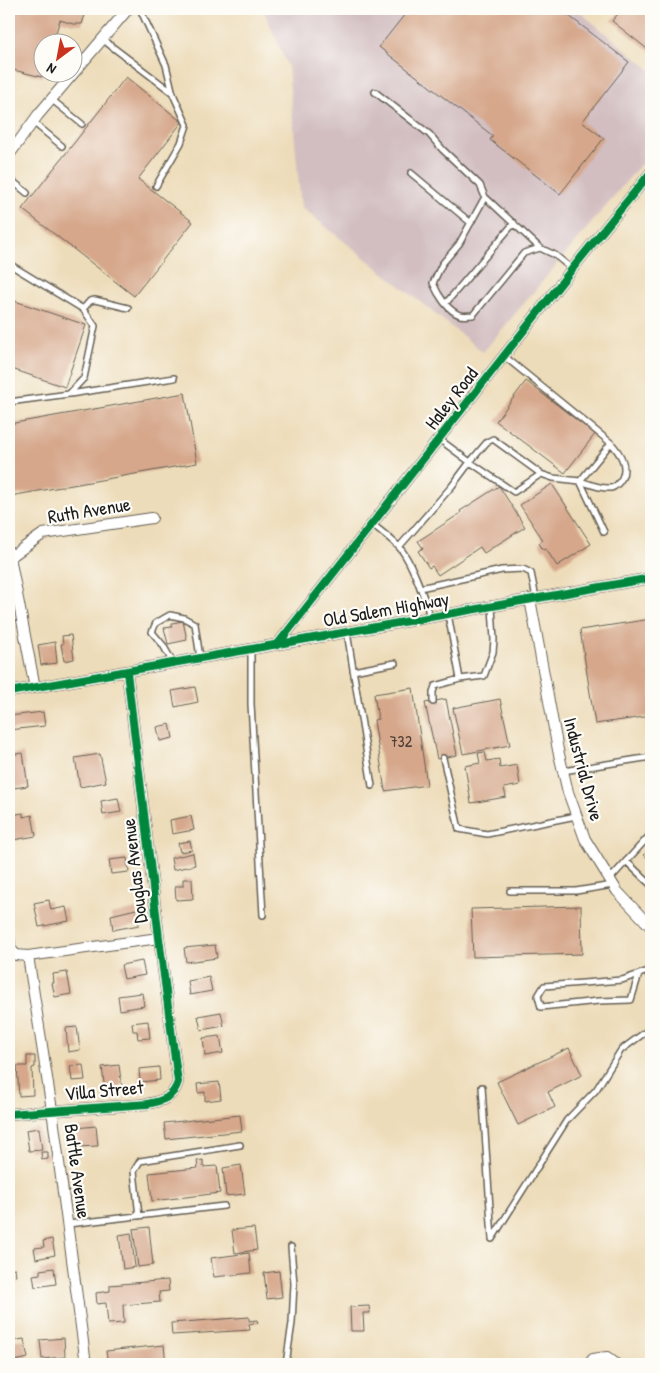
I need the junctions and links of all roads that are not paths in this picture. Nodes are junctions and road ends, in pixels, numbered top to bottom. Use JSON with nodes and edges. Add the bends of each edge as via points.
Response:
{"nodes":[{"id":1,"x":128,"y":9,"type":"edge"},
{"id":2,"x":140,"y":9,"type":"edge"},
{"id":3,"x":102,"y":39,"type":"junction"},
{"id":4,"x":375,"y":92,"type":"dead end"},
{"id":5,"x":173,"y":94,"type":"junction"},
{"id":6,"x":51,"y":99,"type":"junction"},
{"id":7,"x":33,"y":122,"type":"junction"},
{"id":8,"x":82,"y":124,"type":"dead end"},
{"id":9,"x":62,"y":146,"type":"dead end"},
{"id":10,"x":9,"y":155,"type":"edge"},
{"id":11,"x":651,"y":172,"type":"edge"},
{"id":12,"x":411,"y":173,"type":"dead end"},
{"id":13,"x":9,"y":178,"type":"edge"},
{"id":14,"x":156,"y":186,"type":"dead end"},
{"id":15,"x":27,"y":193,"type":"dead end"},
{"id":16,"x":485,"y":196,"type":"junction"},
{"id":17,"x":471,"y":223,"type":"junction"},
{"id":18,"x":514,"y":223,"type":"junction"},
{"id":19,"x":540,"y":248,"type":"junction"},
{"id":20,"x":9,"y":264,"type":"edge"},
{"id":21,"x":572,"y":269,"type":"junction"},
{"id":22,"x":446,"y":303,"type":"junction"},
{"id":23,"x":128,"y":308,"type":"dead end"},
{"id":24,"x":83,"y":309,"type":"junction"},
{"id":25,"x":504,"y":356,"type":"junction"},
{"id":26,"x":174,"y":378,"type":"dead end"},
{"id":27,"x":69,"y":394,"type":"junction"},
{"id":28,"x":9,"y":402,"type":"edge"},
{"id":29,"x":439,"y":439,"type":"junction"},
{"id":30,"x":611,"y":443,"type":"junction"},
{"id":31,"x":470,"y":462,"type":"junction"},
{"id":32,"x":541,"y":474,"type":"junction"},
{"id":33,"x":580,"y":481,"type":"junction"},
{"id":34,"x":152,"y":518,"type":"dead end"},
{"id":35,"x":372,"y":524,"type":"junction"},
{"id":36,"x":604,"y":532,"type":"dead end"},
{"id":37,"x":399,"y":547,"type":"junction"},
{"id":38,"x":9,"y":555,"type":"edge"},
{"id":39,"x":651,"y":578,"type":"edge"},
{"id":40,"x":420,"y":588,"type":"junction"},
{"id":41,"x":533,"y":599,"type":"junction"},
{"id":42,"x":492,"y":606,"type":"junction"},
{"id":43,"x":448,"y":614,"type":"junction"},
{"id":44,"x":430,"y":617,"type":"junction"},
{"id":45,"x":347,"y":632,"type":"junction"},
{"id":46,"x":277,"y":645,"type":"junction"},
{"id":47,"x":251,"y":649,"type":"junction"},
{"id":48,"x":200,"y":658,"type":"junction"},
{"id":49,"x":173,"y":663,"type":"junction"},
{"id":50,"x":396,"y":663,"type":"dead end"},
{"id":51,"x":353,"y":671,"type":"junction"},
{"id":52,"x":127,"y":672,"type":"junction"},
{"id":53,"x":460,"y":679,"type":"junction"},
{"id":54,"x":36,"y":688,"type":"junction"},
{"id":55,"x":9,"y":692,"type":"edge"},
{"id":56,"x":433,"y":702,"type":"dead end"},
{"id":57,"x":651,"y":757,"type":"edge"},
{"id":58,"x":443,"y":758,"type":"dead end"},
{"id":59,"x":563,"y":771,"type":"junction"},
{"id":60,"x":372,"y":786,"type":"dead end"},
{"id":61,"x":577,"y":816,"type":"junction"},
{"id":62,"x":651,"y":834,"type":"edge"},
{"id":63,"x":626,"y":861,"type":"junction"},
{"id":64,"x":612,"y":882,"type":"junction"},
{"id":65,"x":651,"y":885,"type":"edge"},
{"id":66,"x":510,"y":891,"type":"dead end"},
{"id":67,"x":263,"y":915,"type":"dead end"},
{"id":68,"x":651,"y":927,"type":"edge"},
{"id":69,"x":9,"y":937,"type":"edge"},
{"id":70,"x":159,"y":938,"type":"junction"},
{"id":71,"x":28,"y":956,"type":"junction"},
{"id":72,"x":651,"y":970,"type":"edge"},
{"id":73,"x":639,"y":974,"type":"junction"},
{"id":74,"x":651,"y":1028,"type":"edge"},
{"id":75,"x":176,"y":1067,"type":"joint"},
{"id":76,"x":482,"y":1087,"type":"dead end"},
{"id":77,"x":52,"y":1110,"type":"junction"},
{"id":78,"x":9,"y":1114,"type":"edge"},
{"id":79,"x":240,"y":1145,"type":"dead end"},
{"id":80,"x":224,"y":1206,"type":"dead end"},
{"id":81,"x":139,"y":1216,"type":"junction"},
{"id":82,"x":67,"y":1224,"type":"junction"},
{"id":83,"x":291,"y":1247,"type":"dead end"},
{"id":84,"x":86,"y":1364,"type":"edge"},
{"id":85,"x":286,"y":1364,"type":"edge"},
{"id":86,"x":589,"y":1364,"type":"edge"},
{"id":87,"x":616,"y":1364,"type":"edge"}],
"edges":[{"from":1,"to":3,"type":"street"},
{"from":2,"to":5,"type":"lane","via":[[166,65]]},
{"from":3,"to":5,"type":"lane"},
{"from":3,"to":6,"type":"street"},
{"from":4,"to":16,"type":"lane","via":[[429,134],[480,185]]},
{"from":5,"to":14,"type":"lane","via":[[187,125],[186,132]]},
{"from":6,"to":7,"type":"street"},
{"from":6,"to":8,"type":"lane"},
{"from":7,"to":9,"type":"lane"},
{"from":7,"to":10,"type":"street"},
{"from":11,"to":21,"type":"street","name":"Haley Road"},
{"from":12,"to":17,"type":"lane"},
{"from":13,"to":15,"type":"lane"},
{"from":16,"to":17,"type":"lane"},
{"from":16,"to":18,"type":"lane"},
{"from":17,"to":22,"type":"lane","via":[[442,264],[433,284]]},
{"from":18,"to":19,"type":"lane"},
{"from":18,"to":22,"type":"lane"},
{"from":19,"to":21,"type":"lane"},
{"from":19,"to":22,"type":"lane","via":[[524,253],[473,315],[462,316]]},
{"from":20,"to":24,"type":"lane"},
{"from":21,"to":25,"type":"street","name":"Haley Road"},
{"from":23,"to":24,"type":"lane","via":[[95,300]]},
{"from":24,"to":27,"type":"lane","via":[[95,326],[84,378]]},
{"from":25,"to":29,"type":"street","name":"Haley Road"},
{"from":25,"to":30,"type":"lane"},
{"from":26,"to":27,"type":"lane"},
{"from":27,"to":28,"type":"lane"},
{"from":29,"to":31,"type":"lane"},
{"from":29,"to":35,"type":"street","name":"Haley Road"},
{"from":30,"to":33,"type":"lane"},
{"from":30,"to":33,"type":"lane","via":[[624,464],[624,474],[619,483],[612,488]]},
{"from":31,"to":32,"type":"lane","via":[[514,492]]},
{"from":31,"to":32,"type":"lane","via":[[493,439]]},
{"from":31,"to":37,"type":"lane"},
{"from":32,"to":33,"type":"lane"},
{"from":33,"to":36,"type":"lane"},
{"from":34,"to":38,"type":"street","name":"Ruth Avenue","via":[[43,534]]},
{"from":35,"to":37,"type":"lane"},
{"from":35,"to":46,"type":"street","name":"Haley Road"},
{"from":37,"to":40,"type":"lane"},
{"from":38,"to":54,"type":"street"},
{"from":39,"to":41,"type":"street","name":"Old Salem Highway"},
{"from":40,"to":41,"type":"lane","via":[[502,570],[523,569],[531,573]]},
{"from":40,"to":44,"type":"lane"},
{"from":41,"to":42,"type":"street","name":"Old Salem Highway"},
{"from":41,"to":59,"type":"street","name":"Industrial Drive"},
{"from":42,"to":43,"type":"street","name":"Old Salem Highway"},
{"from":42,"to":53,"type":"lane","via":[[493,652],[484,676]]},
{"from":43,"to":44,"type":"street","name":"Old Salem Highway"},
{"from":43,"to":53,"type":"lane"},
{"from":44,"to":45,"type":"street","name":"Old Salem Highway"},
{"from":45,"to":46,"type":"street","name":"Old Salem Highway"},
{"from":45,"to":51,"type":"lane"},
{"from":46,"to":47,"type":"street","name":"Old Salem Highway"},
{"from":47,"to":48,"type":"street","name":"Old Salem Highway"},
{"from":47,"to":67,"type":"lane"},
{"from":48,"to":49,"type":"street","name":"Old Salem Highway"},
{"from":48,"to":49,"type":"lane","via":[[195,624],[170,615],[156,623],[152,632]]},
{"from":49,"to":52,"type":"street","name":"Old Salem Highway"},
{"from":50,"to":51,"type":"lane"},
{"from":51,"to":60,"type":"lane"},
{"from":52,"to":54,"type":"street","name":"Old Salem Highway"},
{"from":52,"to":70,"type":"street","name":"Douglas Avenue"},
{"from":53,"to":56,"type":"lane","via":[[435,686]]},
{"from":54,"to":55,"type":"street","name":"Old Salem Highway"},
{"from":57,"to":59,"type":"lane"},
{"from":58,"to":61,"type":"lane","via":[[459,829],[487,834]]},
{"from":59,"to":61,"type":"street","name":"Industrial Drive"},
{"from":61,"to":64,"type":"street","name":"Industrial Drive","via":[[585,839]]},
{"from":62,"to":63,"type":"lane"},
{"from":63,"to":64,"type":"lane"},
{"from":63,"to":65,"type":"lane"},
{"from":64,"to":66,"type":"lane","via":[[576,891]]},
{"from":64,"to":68,"type":"street","name":"Industrial Drive"},
{"from":69,"to":71,"type":"street","via":[[10,948],[16,955]]},
{"from":70,"to":71,"type":"street"},
{"from":70,"to":75,"type":"street","name":"Douglas Avenue"},
{"from":71,"to":77,"type":"street","name":"Battle Avenue"},
{"from":72,"to":73,"type":"lane"},
{"from":73,"to":73,"type":"lane","via":[[622,980],[544,986],[538,996],[541,1007],[632,1000]]},
{"from":74,"to":76,"type":"lane","via":[[621,1050],[596,1090],[567,1120],[492,1239]]},
{"from":75,"to":77,"type":"street","name":"Villa Street","via":[[178,1082],[168,1098],[147,1104]]},
{"from":77,"to":78,"type":"street","name":"Villa Street"},
{"from":77,"to":82,"type":"street","name":"Battle Avenue"},
{"from":79,"to":81,"type":"lane","via":[[140,1161],[134,1171]]},
{"from":80,"to":81,"type":"lane"},
{"from":81,"to":82,"type":"lane"},
{"from":82,"to":84,"type":"street","name":"Battle Avenue"},
{"from":83,"to":85,"type":"lane","via":[[294,1284]]},
{"from":86,"to":87,"type":"street","via":[[593,1359],[607,1357]]}]}
